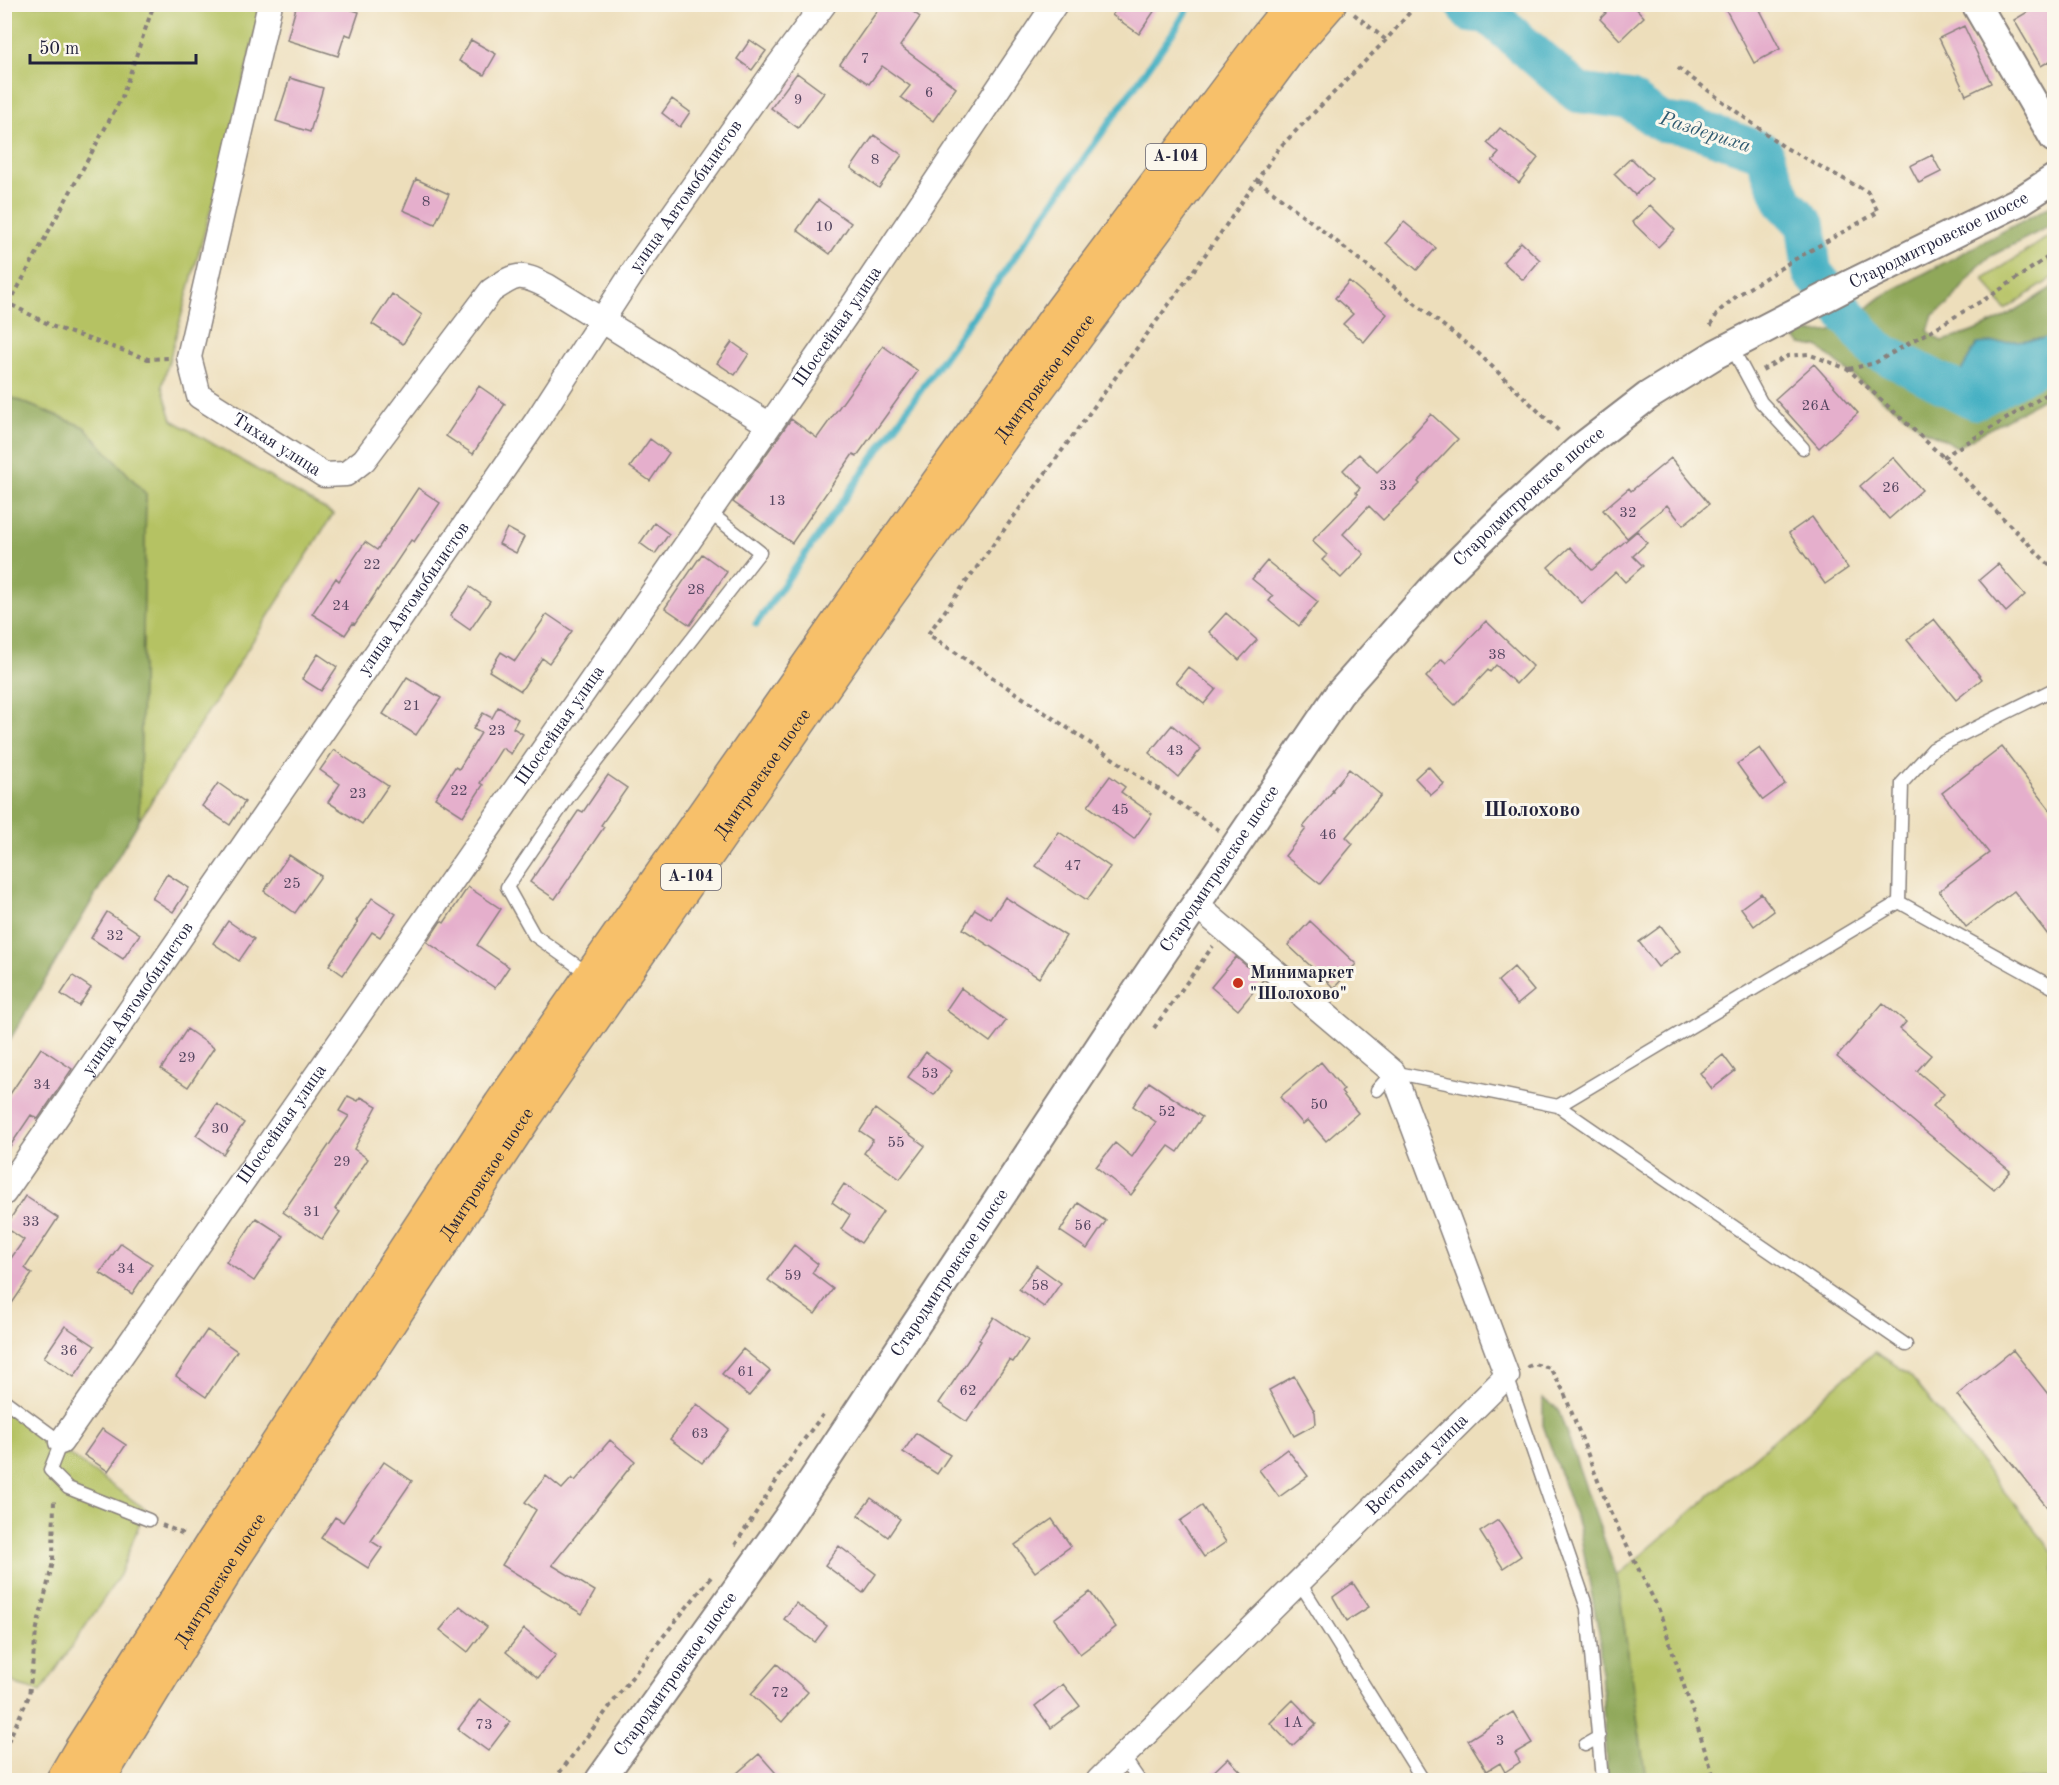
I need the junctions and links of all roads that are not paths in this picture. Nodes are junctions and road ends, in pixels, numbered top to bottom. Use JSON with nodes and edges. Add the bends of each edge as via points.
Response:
{"nodes":[{"id":1,"x":270,"y":4,"type":"edge"},
{"id":2,"x":824,"y":4,"type":"edge"},
{"id":3,"x":1055,"y":4,"type":"edge"},
{"id":4,"x":1293,"y":4,"type":"edge"},
{"id":5,"x":1976,"y":4,"type":"edge"},
{"id":6,"x":1341,"y":10,"type":"edge"},
{"id":7,"x":2055,"y":138,"type":"edge"},
{"id":8,"x":2055,"y":179,"type":"edge"},
{"id":9,"x":601,"y":321,"type":"junction"},
{"id":10,"x":1723,"y":350,"type":"junction"},
{"id":11,"x":768,"y":424,"type":"junction"},
{"id":12,"x":1803,"y":448,"type":"dead end"},
{"id":13,"x":709,"y":512,"type":"junction"},
{"id":14,"x":2055,"y":689,"type":"edge"},
{"id":15,"x":1899,"y":902,"type":"junction"},
{"id":16,"x":1195,"y":904,"type":"junction"},
{"id":17,"x":591,"y":975,"type":"junction"},
{"id":18,"x":2055,"y":988,"type":"edge"},
{"id":19,"x":1385,"y":1081,"type":"junction"},
{"id":20,"x":1558,"y":1106,"type":"junction"},
{"id":21,"x":4,"y":1193,"type":"edge"},
{"id":22,"x":1906,"y":1345,"type":"dead end"},
{"id":23,"x":1508,"y":1376,"type":"junction"},
{"id":24,"x":4,"y":1400,"type":"edge"},
{"id":25,"x":61,"y":1442,"type":"junction"},
{"id":26,"x":149,"y":1520,"type":"road end"},
{"id":27,"x":1300,"y":1583,"type":"junction"},
{"id":28,"x":1599,"y":1737,"type":"junction"},
{"id":29,"x":1585,"y":1745,"type":"dead end"},
{"id":30,"x":81,"y":1749,"type":"junction"},
{"id":31,"x":1124,"y":1758,"type":"junction"},
{"id":32,"x":51,"y":1780,"type":"edge"},
{"id":33,"x":63,"y":1780,"type":"edge"},
{"id":34,"x":98,"y":1780,"type":"edge"},
{"id":35,"x":600,"y":1780,"type":"edge"},
{"id":36,"x":1099,"y":1780,"type":"edge"},
{"id":37,"x":1139,"y":1780,"type":"edge"},
{"id":38,"x":1423,"y":1780,"type":"edge"},
{"id":39,"x":1602,"y":1780,"type":"edge"}],
"edges":[{"from":1,"to":9,"type":"street","name":"Тихая улица","via":[[189,357],[200,396],[324,474],[346,474],[364,460],[491,291],[508,279],[526,275]]},
{"from":2,"to":9,"type":"street","name":"улица Автомобилистов","via":[[764,84]]},
{"from":3,"to":11,"type":"street","name":"Шоссейная улица","via":[[847,314]]},
{"from":4,"to":17,"type":"highway","name":"Дмитровское шоссе","number":"А-104","via":[[1061,311]]},
{"from":5,"to":7,"type":"street"},
{"from":6,"to":34,"type":"highway","name":"Дмитровское шоссе","number":"А-104","via":[[1288,51],[902,576],[525,1116],[235,1556]]},
{"from":8,"to":10,"type":"street","name":"Стародмитровское шоссе","via":[[2020,201]]},
{"from":9,"to":11,"type":"street","name":"Тихая улица"},
{"from":9,"to":21,"type":"street","name":"улица Автомобилистов","via":[[516,452]]},
{"from":10,"to":12,"type":"lane","via":[[1748,378],[1761,402]]},
{"from":10,"to":16,"type":"street","name":"Стародмитровское шоссе","via":[[1648,396],[1578,450],[1441,579],[1347,685]]},
{"from":11,"to":13,"type":"street","name":"Шоссейная улица"},
{"from":13,"to":17,"type":"lane","via":[[760,552],[567,799],[507,887],[534,934]]},
{"from":13,"to":25,"type":"street","name":"Шоссейная улица"},
{"from":14,"to":15,"type":"lane","via":[[1933,748],[1902,783]]},
{"from":15,"to":18,"type":"lane"},
{"from":15,"to":20,"type":"lane"},
{"from":16,"to":19,"type":"street"},
{"from":16,"to":35,"type":"street","name":"Стародмитровское шоссе","via":[[787,1519]]},
{"from":17,"to":30,"type":"highway","name":"Дмитровское шоссе","number":"А-104","via":[[501,1104]]},
{"from":19,"to":20,"type":"lane"},
{"from":19,"to":23,"type":"street"},
{"from":20,"to":22,"type":"lane"},
{"from":23,"to":27,"type":"street","name":"Восточная улица"},
{"from":23,"to":28,"type":"lane","via":[[1587,1608]]},
{"from":24,"to":25,"type":"lane"},
{"from":25,"to":26,"type":"lane","via":[[50,1470],[68,1488]]},
{"from":27,"to":31,"type":"street","name":"Восточная улица"},
{"from":27,"to":38,"type":"lane"},
{"from":28,"to":29,"type":"lane"},
{"from":28,"to":39,"type":"lane"},
{"from":30,"to":32,"type":"lane"},
{"from":30,"to":33,"type":"highway","name":"Дмитровское шоссе","number":"А-104"},
{"from":31,"to":36,"type":"street","name":"Восточная улица"},
{"from":31,"to":37,"type":"lane"}]}
